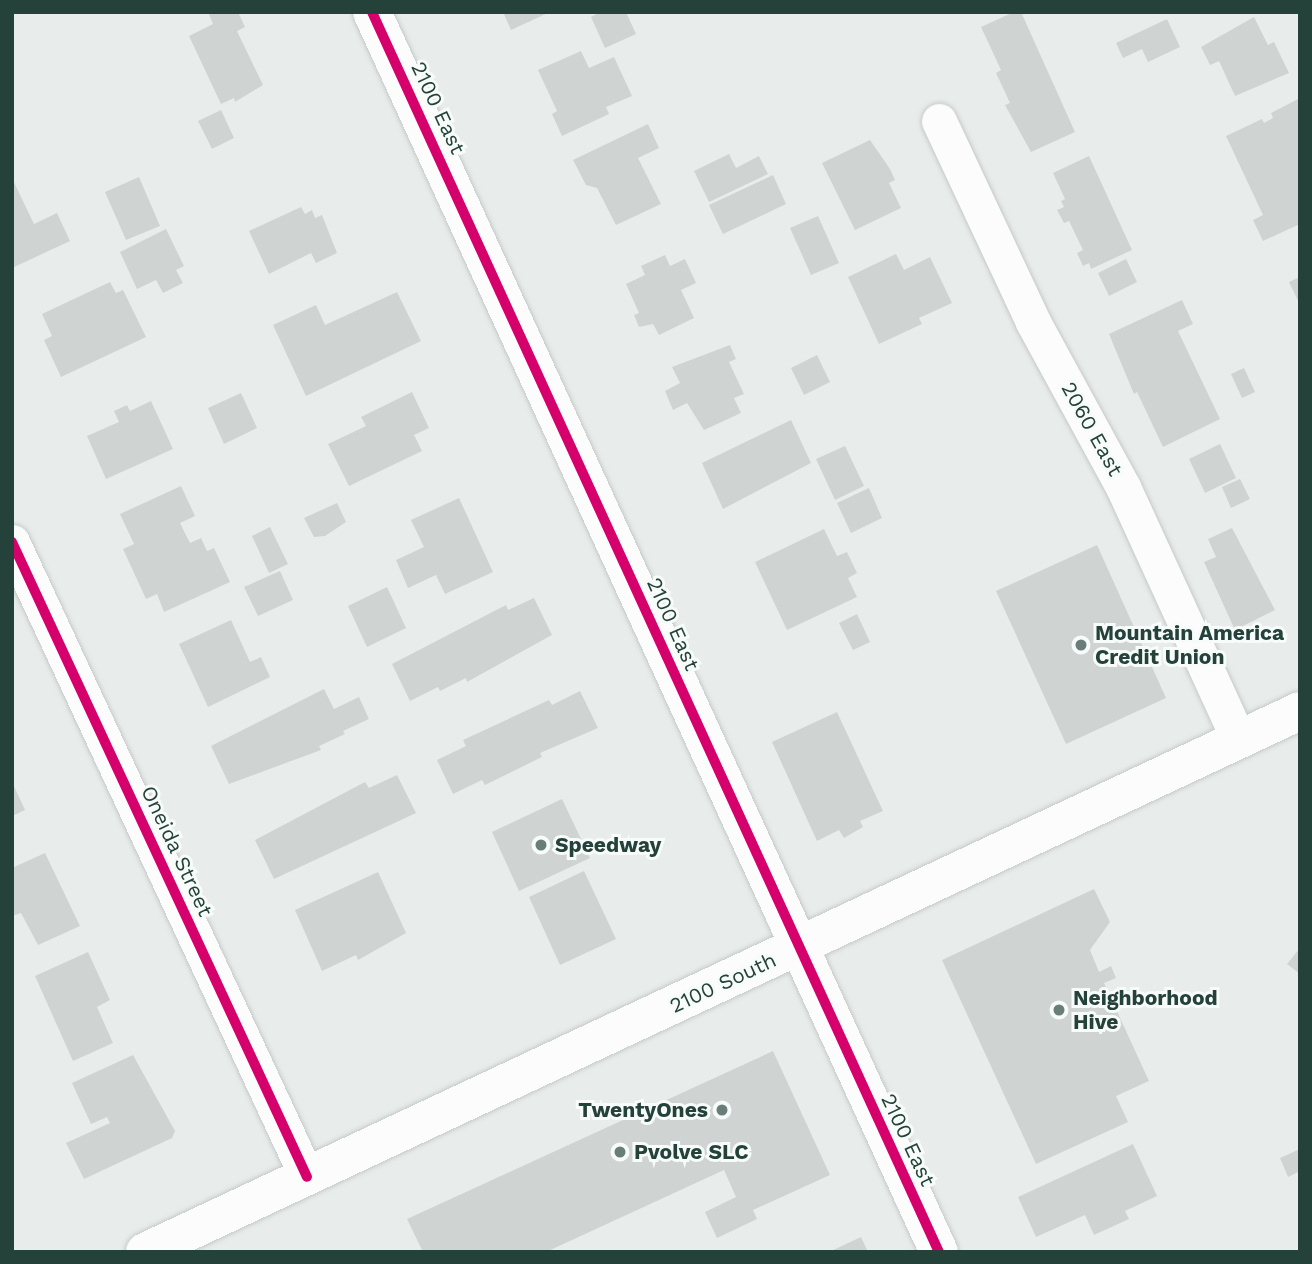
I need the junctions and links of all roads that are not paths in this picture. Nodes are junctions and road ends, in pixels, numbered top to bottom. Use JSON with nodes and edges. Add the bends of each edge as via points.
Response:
{"nodes":[{"id":1,"x":372,"y":12,"type":"edge"},
{"id":2,"x":939,"y":121,"type":"dead end"},
{"id":3,"x":12,"y":542,"type":"edge"},
{"id":4,"x":1300,"y":711,"type":"edge"},
{"id":5,"x":1239,"y":740,"type":"junction"},
{"id":6,"x":799,"y":948,"type":"junction"},
{"id":7,"x":307,"y":1177,"type":"junction"},
{"id":8,"x":145,"y":1252,"type":"edge"},
{"id":9,"x":939,"y":1252,"type":"edge"}],
"edges":[{"from":1,"to":6,"type":"street","name":"2100 East"},
{"from":2,"to":5,"type":"street","name":"2060 East","via":[[1033,322],[1124,487]]},
{"from":3,"to":7,"type":"street","name":"Oneida Street"},
{"from":4,"to":5,"type":"street","name":"2100 South"},
{"from":5,"to":6,"type":"street","name":"2100 South"},
{"from":6,"to":7,"type":"street","name":"2100 South"},
{"from":6,"to":9,"type":"street","name":"2100 East"},
{"from":7,"to":8,"type":"street","name":"2100 South"}]}
